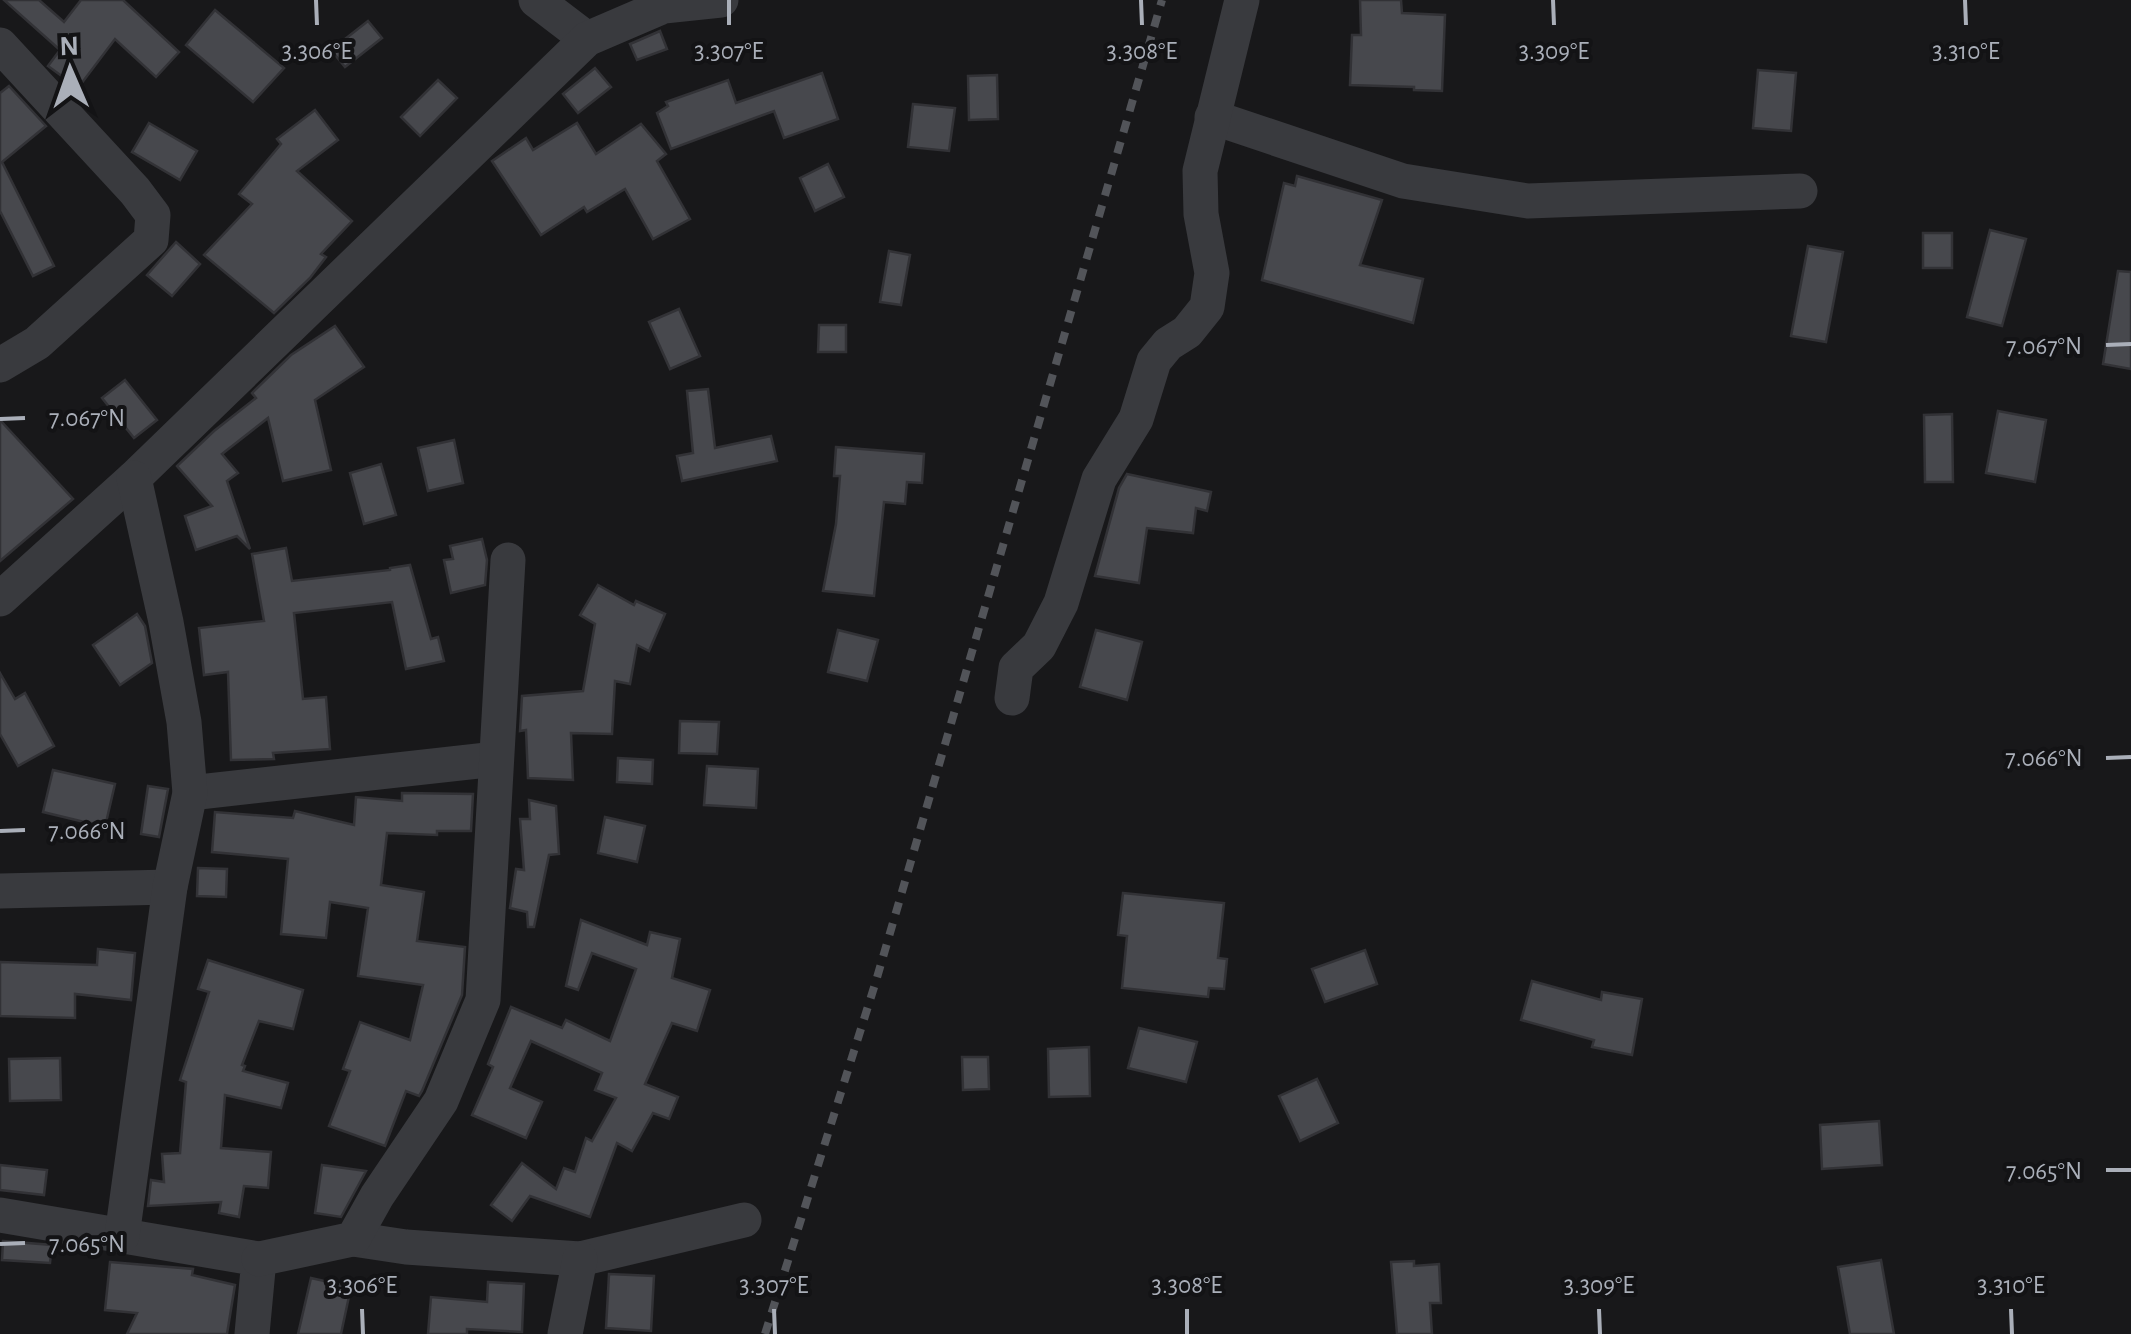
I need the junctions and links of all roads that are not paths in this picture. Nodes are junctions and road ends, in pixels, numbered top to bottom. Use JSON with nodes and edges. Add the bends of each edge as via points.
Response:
{"nodes":[{"id":1,"x":536,"y":0,"type":"edge"},
{"id":2,"x":722,"y":0,"type":"edge"},
{"id":3,"x":1242,"y":0,"type":"edge"},
{"id":4,"x":587,"y":39,"type":"junction"},
{"id":5,"x":0,"y":45,"type":"edge"},
{"id":6,"x":1212,"y":118,"type":"junction"},
{"id":7,"x":1800,"y":190,"type":"dead end"},
{"id":8,"x":0,"y":365,"type":"edge"},
{"id":9,"x":134,"y":478,"type":"junction"},
{"id":10,"x":508,"y":560,"type":"dead end"},
{"id":11,"x":0,"y":599,"type":"edge"},
{"id":12,"x":1012,"y":698,"type":"dead end"},
{"id":13,"x":496,"y":759,"type":"junction"},
{"id":14,"x":190,"y":793,"type":"junction"},
{"id":15,"x":170,"y":887,"type":"junction"},
{"id":16,"x":0,"y":892,"type":"edge"},
{"id":17,"x":0,"y":1215,"type":"edge"},
{"id":18,"x":744,"y":1220,"type":"dead end"},
{"id":19,"x":122,"y":1236,"type":"junction"},
{"id":20,"x":353,"y":1239,"type":"junction"},
{"id":21,"x":259,"y":1259,"type":"junction"},
{"id":22,"x":580,"y":1259,"type":"junction"},
{"id":23,"x":252,"y":1334,"type":"edge"},
{"id":24,"x":565,"y":1334,"type":"edge"}],
"edges":[{"from":1,"to":4,"type":"street"},
{"from":2,"to":4,"type":"street","via":[[664,6]]},
{"from":3,"to":6,"type":"street"},
{"from":4,"to":9,"type":"street"},
{"from":5,"to":8,"type":"street","via":[[154,215],[151,240],[37,344]]},
{"from":6,"to":7,"type":"street","via":[[1403,181],[1528,201]]},
{"from":6,"to":12,"type":"street","via":[[1200,171],[1212,273],[1207,307],[1154,360],[1136,419],[1099,479],[1061,603],[1039,646],[1016,668]]},
{"from":9,"to":11,"type":"street"},
{"from":9,"to":14,"type":"street","via":[[182,705]]},
{"from":10,"to":13,"type":"street"},
{"from":13,"to":14,"type":"street"},
{"from":13,"to":20,"type":"street","via":[[483,1000],[441,1101]]},
{"from":14,"to":15,"type":"street"},
{"from":15,"to":16,"type":"street"},
{"from":15,"to":19,"type":"street"},
{"from":17,"to":19,"type":"street"},
{"from":18,"to":22,"type":"street"},
{"from":19,"to":21,"type":"street"},
{"from":20,"to":21,"type":"street"},
{"from":20,"to":22,"type":"street"},
{"from":21,"to":23,"type":"street"},
{"from":22,"to":24,"type":"street"}]}
